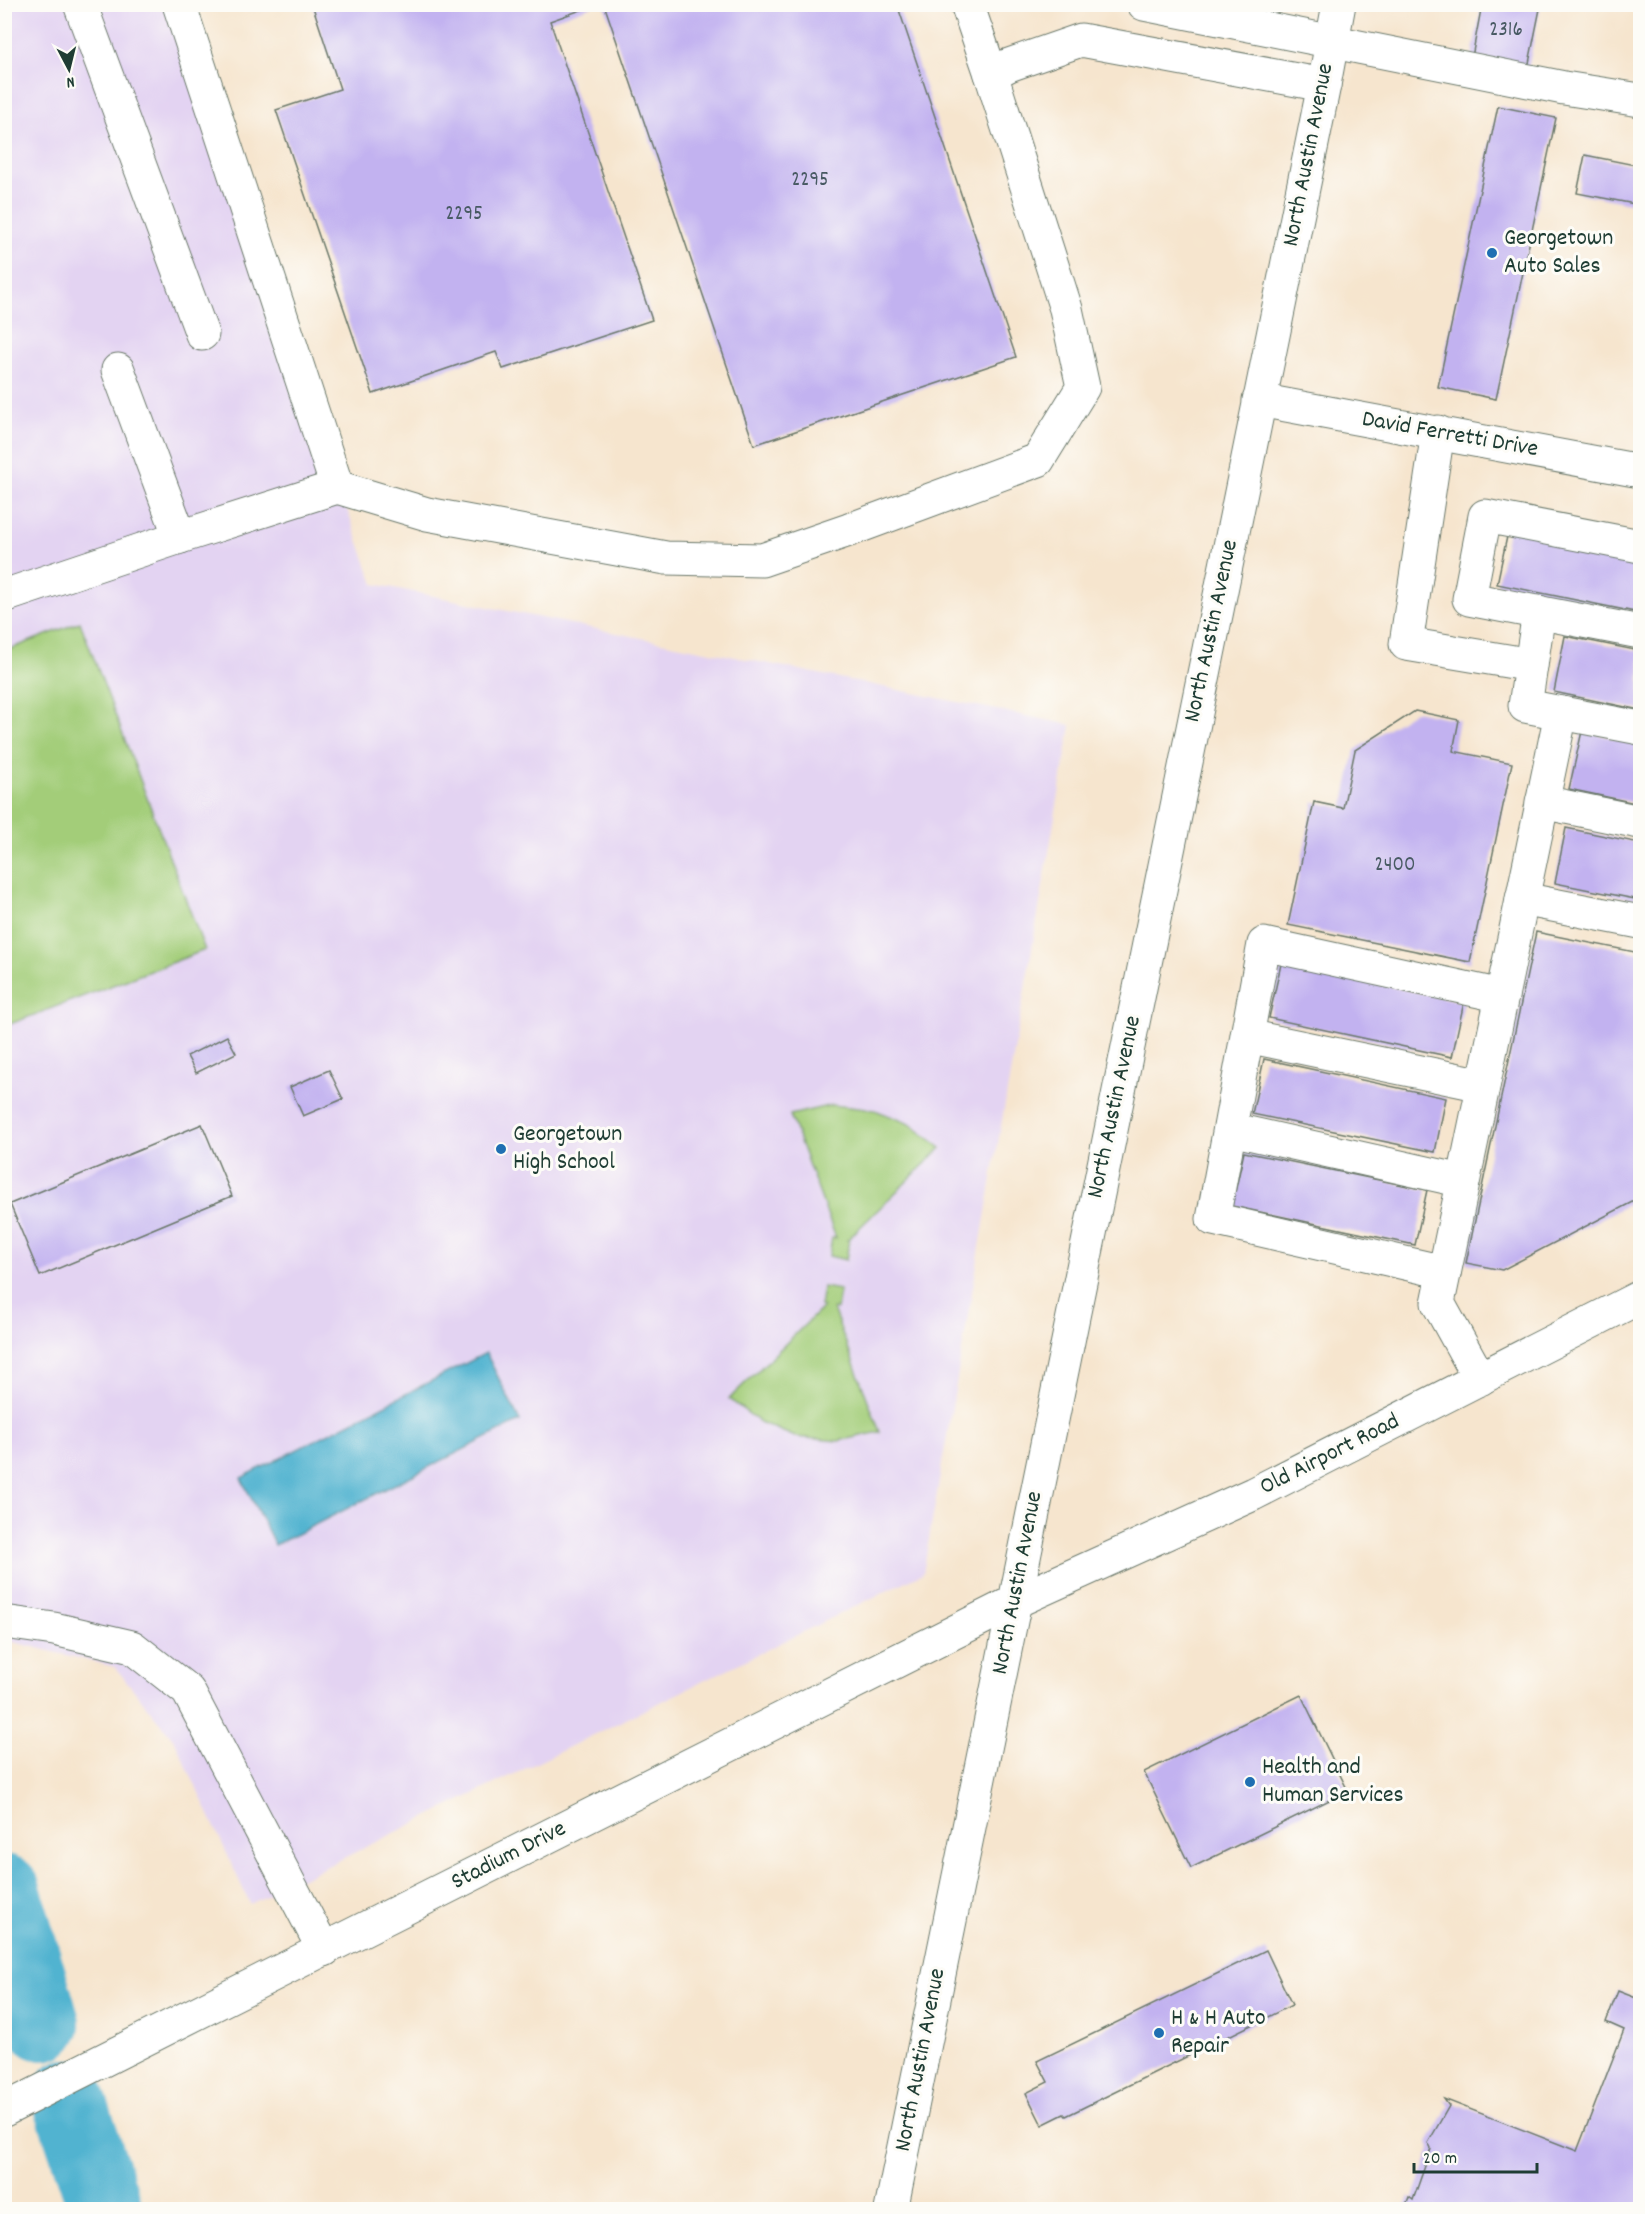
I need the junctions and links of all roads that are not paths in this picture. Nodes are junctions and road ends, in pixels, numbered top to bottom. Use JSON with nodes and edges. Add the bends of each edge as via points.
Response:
{"nodes":[{"id":1,"x":80,"y":4,"type":"edge"},
{"id":2,"x":179,"y":4,"type":"edge"},
{"id":3,"x":967,"y":4,"type":"edge"},
{"id":4,"x":1144,"y":4,"type":"edge"},
{"id":5,"x":1339,"y":4,"type":"edge"},
{"id":6,"x":1332,"y":41,"type":"junction"},
{"id":7,"x":991,"y":74,"type":"junction"},
{"id":8,"x":1324,"y":85,"type":"junction"},
{"id":9,"x":1641,"y":100,"type":"edge"},
{"id":10,"x":202,"y":333,"type":"dead end"},
{"id":11,"x":118,"y":370,"type":"dead end"},
{"id":12,"x":1259,"y":400,"type":"junction"},
{"id":13,"x":1438,"y":432,"type":"junction"},
{"id":14,"x":1641,"y":471,"type":"edge"},
{"id":15,"x":337,"y":487,"type":"junction"},
{"id":16,"x":180,"y":537,"type":"junction"},
{"id":17,"x":1641,"y":546,"type":"edge"},
{"id":18,"x":4,"y":596,"type":"edge"},
{"id":19,"x":1539,"y":612,"type":"junction"},
{"id":20,"x":1641,"y":632,"type":"edge"},
{"id":21,"x":1531,"y":665,"type":"junction"},
{"id":22,"x":1561,"y":713,"type":"junction"},
{"id":23,"x":1641,"y":728,"type":"edge"},
{"id":24,"x":1542,"y":802,"type":"junction"},
{"id":25,"x":1641,"y":822,"type":"edge"},
{"id":26,"x":1522,"y":899,"type":"junction"},
{"id":27,"x":1641,"y":922,"type":"edge"},
{"id":28,"x":1502,"y":996,"type":"junction"},
{"id":29,"x":1247,"y":1036,"type":"junction"},
{"id":30,"x":1483,"y":1085,"type":"junction"},
{"id":31,"x":1230,"y":1129,"type":"junction"},
{"id":32,"x":1463,"y":1181,"type":"junction"},
{"id":33,"x":1444,"y":1272,"type":"junction"},
{"id":34,"x":1641,"y":1297,"type":"edge"},
{"id":35,"x":1480,"y":1379,"type":"junction"},
{"id":36,"x":1014,"y":1602,"type":"junction"},
{"id":37,"x":4,"y":1622,"type":"edge"},
{"id":38,"x":324,"y":1950,"type":"junction"},
{"id":39,"x":4,"y":2110,"type":"edge"},
{"id":40,"x":891,"y":2210,"type":"edge"}],
"edges":[{"from":1,"to":10,"type":"main road"},
{"from":2,"to":15,"type":"main road"},
{"from":3,"to":7,"type":"main road"},
{"from":4,"to":6,"type":"main road"},
{"from":5,"to":6,"type":"main road","name":"North Austin Avenue"},
{"from":6,"to":8,"type":"main road","name":"North Austin Avenue"},
{"from":6,"to":9,"type":"main road"},
{"from":7,"to":8,"type":"main road","via":[[1081,40]]},
{"from":7,"to":15,"type":"main road","via":[[1066,309],[1083,387],[1038,460],[762,560],[666,558],[427,514]]},
{"from":8,"to":12,"type":"main road","name":"North Austin Avenue"},
{"from":11,"to":16,"type":"main road"},
{"from":12,"to":13,"type":"main road","name":"David Ferretti Drive"},
{"from":12,"to":36,"type":"main road","name":"North Austin Avenue"},
{"from":13,"to":14,"type":"main road","name":"David Ferretti Drive"},
{"from":13,"to":21,"type":"main road","via":[[1406,644]]},
{"from":15,"to":16,"type":"main road"},
{"from":16,"to":18,"type":"main road"},
{"from":17,"to":19,"type":"main road","via":[[1485,516],[1469,599]]},
{"from":19,"to":20,"type":"main road"},
{"from":19,"to":21,"type":"main road"},
{"from":21,"to":22,"type":"main road","via":[[1525,706]]},
{"from":22,"to":23,"type":"main road"},
{"from":22,"to":24,"type":"main road"},
{"from":24,"to":25,"type":"main road"},
{"from":24,"to":26,"type":"main road"},
{"from":26,"to":27,"type":"main road"},
{"from":26,"to":28,"type":"main road"},
{"from":28,"to":29,"type":"main road","via":[[1264,944]]},
{"from":28,"to":30,"type":"main road"},
{"from":29,"to":30,"type":"main road"},
{"from":29,"to":31,"type":"main road"},
{"from":30,"to":32,"type":"main road"},
{"from":31,"to":32,"type":"main road"},
{"from":31,"to":33,"type":"main road","via":[[1213,1219]]},
{"from":32,"to":33,"type":"main road"},
{"from":33,"to":35,"type":"main road","via":[[1438,1303]]},
{"from":34,"to":35,"type":"main road","name":"Old Airport Road"},
{"from":35,"to":36,"type":"main road","name":"Old Airport Road","via":[[1253,1494]]},
{"from":36,"to":38,"type":"main road","name":"Stadium Drive"},
{"from":36,"to":40,"type":"main road","name":"North Austin Avenue"},
{"from":37,"to":38,"type":"main road","via":[[132,1647],[188,1691]]},
{"from":38,"to":39,"type":"main road","name":"Stadium Drive"}]}
